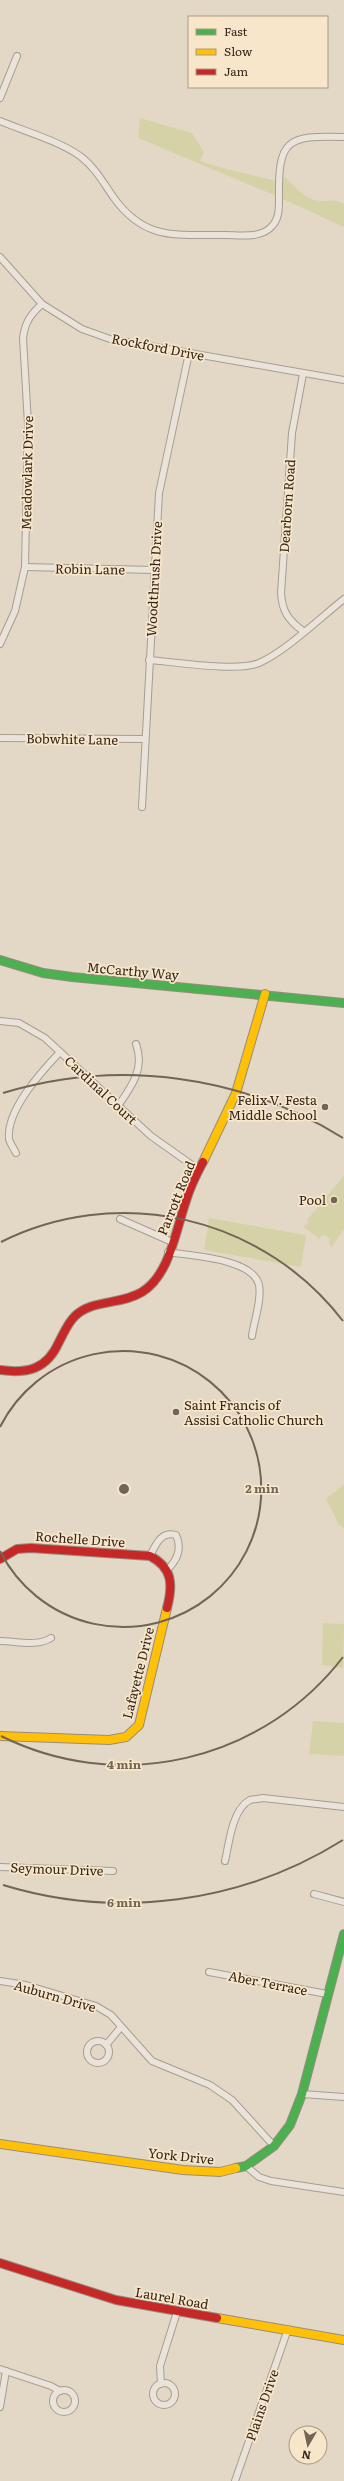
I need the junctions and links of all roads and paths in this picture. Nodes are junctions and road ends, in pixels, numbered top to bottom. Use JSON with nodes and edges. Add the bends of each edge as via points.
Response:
{"nodes":[{"id":1,"x":18,"y":56,"type":"dead end"},
{"id":2,"x":0,"y":98,"type":"edge"},
{"id":3,"x":0,"y":121,"type":"edge"},
{"id":4,"x":344,"y":137,"type":"edge"},
{"id":5,"x":0,"y":257,"type":"edge"},
{"id":6,"x":42,"y":304,"type":"junction"},
{"id":7,"x":189,"y":353,"type":"junction"},
{"id":8,"x":303,"y":374,"type":"junction"},
{"id":9,"x":344,"y":380,"type":"edge"},
{"id":10,"x":25,"y":567,"type":"junction"},
{"id":11,"x":155,"y":570,"type":"junction"},
{"id":12,"x":344,"y":599,"type":"edge"},
{"id":13,"x":303,"y":631,"type":"junction"},
{"id":14,"x":0,"y":644,"type":"edge"},
{"id":15,"x":149,"y":660,"type":"junction"},
{"id":16,"x":0,"y":738,"type":"edge"},
{"id":17,"x":144,"y":740,"type":"junction"},
{"id":18,"x":142,"y":807,"type":"dead end"},
{"id":19,"x":0,"y":960,"type":"edge"},
{"id":20,"x":265,"y":994,"type":"junction"},
{"id":21,"x":344,"y":1003,"type":"edge"},
{"id":22,"x":0,"y":1021,"type":"edge"},
{"id":23,"x":136,"y":1044,"type":"dead end"},
{"id":24,"x":60,"y":1052,"type":"junction"},
{"id":25,"x":118,"y":1106,"type":"junction"},
{"id":26,"x":16,"y":1153,"type":"dead end"},
{"id":27,"x":199,"y":1170,"type":"junction"},
{"id":28,"x":120,"y":1219,"type":"dead end"},
{"id":29,"x":172,"y":1242,"type":"junction"},
{"id":30,"x":168,"y":1252,"type":"junction"},
{"id":31,"x":252,"y":1336,"type":"dead end"},
{"id":32,"x":0,"y":1370,"type":"edge"},
{"id":33,"x":150,"y":1556,"type":"junction"},
{"id":34,"x":0,"y":1559,"type":"edge"},
{"id":35,"x":168,"y":1569,"type":"junction"},
{"id":36,"x":50,"y":1638,"type":"dead end"},
{"id":37,"x":0,"y":1640,"type":"edge"},
{"id":38,"x":0,"y":1736,"type":"edge"},
{"id":39,"x":344,"y":1807,"type":"edge"},
{"id":40,"x":225,"y":1861,"type":"dead end"},
{"id":41,"x":0,"y":1867,"type":"edge"},
{"id":42,"x":113,"y":1872,"type":"dead end"},
{"id":43,"x":314,"y":1894,"type":"dead end"},
{"id":44,"x":344,"y":1902,"type":"edge"},
{"id":45,"x":344,"y":1934,"type":"edge"},
{"id":46,"x":209,"y":1972,"type":"dead end"},
{"id":47,"x":0,"y":1982,"type":"edge"},
{"id":48,"x":327,"y":1994,"type":"junction"},
{"id":49,"x":121,"y":2027,"type":"junction"},
{"id":50,"x":106,"y":2045,"type":"dead end"},
{"id":51,"x":302,"y":2094,"type":"junction"},
{"id":52,"x":344,"y":2097,"type":"edge"},
{"id":53,"x":0,"y":2144,"type":"edge"},
{"id":54,"x":274,"y":2146,"type":"junction"},
{"id":55,"x":246,"y":2166,"type":"junction"},
{"id":56,"x":344,"y":2192,"type":"edge"},
{"id":57,"x":0,"y":2262,"type":"edge"},
{"id":58,"x":177,"y":2312,"type":"junction"},
{"id":59,"x":288,"y":2329,"type":"junction"},
{"id":60,"x":344,"y":2340,"type":"edge"},
{"id":61,"x":3,"y":2370,"type":"edge"},
{"id":62,"x":161,"y":2384,"type":"dead end"},
{"id":63,"x":60,"y":2391,"type":"dead end"},
{"id":64,"x":0,"y":2407,"type":"edge"},
{"id":65,"x":235,"y":2481,"type":"edge"}],
"edges":[{"from":1,"to":2,"type":"street"},
{"from":3,"to":4,"type":"street","via":[[80,156],[132,220],[148,230],[165,234],[249,236],[263,233],[274,225],[279,213],[278,171],[280,158],[287,147],[297,139],[310,136]]},
{"from":5,"to":6,"type":"street","name":"Rockford Drive"},
{"from":6,"to":7,"type":"street","name":"Rockford Drive","via":[[82,329],[110,339]]},
{"from":6,"to":10,"type":"street","name":"Meadowlark Drive","via":[[29,317],[23,338],[28,424]]},
{"from":7,"to":8,"type":"street","name":"Rockford Drive"},
{"from":7,"to":11,"type":"street","name":"Woodthrush Drive","via":[[159,493]]},
{"from":8,"to":9,"type":"street","name":"Rockford Drive"},
{"from":8,"to":13,"type":"street","name":"Dearborn Road","via":[[292,433],[281,593],[281,605],[285,615]]},
{"from":10,"to":11,"type":"street","name":"Robin Lane"},
{"from":10,"to":14,"type":"street","name":"Meadowlark Drive","via":[[15,611]]},
{"from":11,"to":15,"type":"street","name":"Woodthrush Drive"},
{"from":12,"to":13,"type":"street"},
{"from":13,"to":15,"type":"street","via":[[258,664],[236,666]]},
{"from":15,"to":17,"type":"street","name":"Woodthrush Drive"},
{"from":16,"to":17,"type":"street","name":"Bobwhite Lane"},
{"from":17,"to":18,"type":"street","name":"Woodthrush Drive"},
{"from":19,"to":20,"type":"street","name":"McCarthy Way","via":[[61,976]]},
{"from":20,"to":21,"type":"street"},
{"from":20,"to":27,"type":"street","name":"Parrott Road","via":[[240,1086]]},
{"from":22,"to":24,"type":"street","name":"Cardinal Court","via":[[19,1023],[32,1029]]},
{"from":23,"to":25,"type":"street","via":[[140,1065]]},
{"from":24,"to":25,"type":"street","name":"Cardinal Court"},
{"from":24,"to":26,"type":"street","via":[[25,1094],[15,1114],[9,1140]]},
{"from":25,"to":27,"type":"street","name":"Cardinal Court","via":[[156,1140]]},
{"from":27,"to":29,"type":"street","name":"Parrott Road"},
{"from":28,"to":29,"type":"street"},
{"from":29,"to":30,"type":"street","name":"Parrott Road"},
{"from":30,"to":31,"type":"street","via":[[238,1265],[253,1273],[258,1282],[259,1292]]},
{"from":30,"to":32,"type":"street","name":"Parrott Road","via":[[156,1279],[146,1289],[90,1307],[76,1315],[43,1366],[26,1372]]},
{"from":33,"to":34,"type":"street","name":"Rochelle Drive","via":[[31,1548],[17,1549]]},
{"from":33,"to":35,"type":"street","name":"Rochelle Drive"},
{"from":33,"to":35,"type":"street","via":[[162,1536],[169,1533],[176,1535],[179,1542],[178,1552]]},
{"from":35,"to":38,"type":"street","name":"Lafayette Drive","via":[[172,1578],[171,1592],[139,1724],[133,1733],[124,1738],[108,1740]]},
{"from":36,"to":37,"type":"street","via":[[36,1643]]},
{"from":39,"to":40,"type":"street","via":[[263,1798],[251,1800],[242,1807]]},
{"from":41,"to":42,"type":"street","name":"Seymour Drive"},
{"from":43,"to":44,"type":"street"},
{"from":45,"to":48,"type":"street","name":"York Drive"},
{"from":46,"to":48,"type":"street","name":"Aber Terrace"},
{"from":47,"to":49,"type":"street","name":"Auburn Drive","via":[[26,1985],[96,2006],[111,2015]]},
{"from":48,"to":51,"type":"street","name":"York Drive"},
{"from":49,"to":50,"type":"street"},
{"from":49,"to":54,"type":"street","name":"Auburn Drive","via":[[152,2061],[210,2085],[232,2100]]},
{"from":51,"to":52,"type":"street"},
{"from":51,"to":54,"type":"street","name":"York Drive","via":[[290,2124]]},
{"from":53,"to":55,"type":"street","name":"York Drive","via":[[183,2170],[220,2172]]},
{"from":54,"to":55,"type":"street","name":"York Drive"},
{"from":55,"to":56,"type":"street","via":[[259,2177],[271,2181]]},
{"from":57,"to":58,"type":"street","name":"Laurel Road","via":[[88,2293]]},
{"from":58,"to":59,"type":"street","name":"Laurel Road"},
{"from":58,"to":62,"type":"street","via":[[160,2366]]},
{"from":59,"to":60,"type":"street","name":"Laurel Road"},
{"from":59,"to":65,"type":"street","name":"Plains Drive"},
{"from":61,"to":63,"type":"street"},
{"from":61,"to":64,"type":"street"}]}
